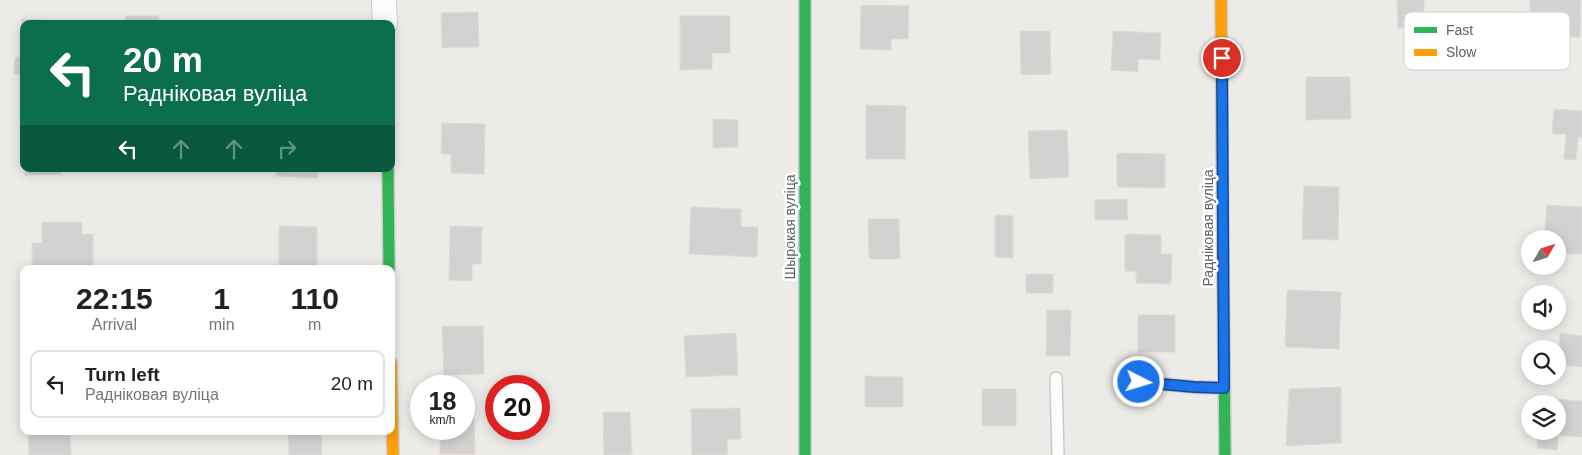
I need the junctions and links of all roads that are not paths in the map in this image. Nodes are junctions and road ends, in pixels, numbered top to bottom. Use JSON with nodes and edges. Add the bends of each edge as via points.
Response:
{"nodes":[{"id":1,"x":384,"y":0,"type":"edge"},
{"id":2,"x":805,"y":0,"type":"edge"},
{"id":3,"x":1221,"y":0,"type":"edge"},
{"id":4,"x":385,"y":20,"type":"edge"},
{"id":5,"x":388,"y":172,"type":"edge"},
{"id":6,"x":390,"y":265,"type":"edge"},
{"id":7,"x":1056,"y":378,"type":"dead end"},
{"id":8,"x":1139,"y":382,"type":"dead end"},
{"id":9,"x":1224,"y":388,"type":"junction"},
{"id":10,"x":393,"y":435,"type":"edge"},
{"id":11,"x":393,"y":455,"type":"edge"},
{"id":12,"x":804,"y":455,"type":"edge"},
{"id":13,"x":1058,"y":455,"type":"edge"},
{"id":14,"x":1225,"y":455,"type":"edge"}],
"edges":[{"from":1,"to":4,"type":"street"},
{"from":2,"to":12,"type":"street","name":"Шырокая вуліца"},
{"from":3,"to":9,"type":"street","name":"Радніковая вуліца"},
{"from":5,"to":6,"type":"street"},
{"from":7,"to":13,"type":"lane"},
{"from":8,"to":9,"type":"lane"},
{"from":9,"to":14,"type":"street","name":"Радніковая вуліца"},
{"from":10,"to":11,"type":"street"}]}
